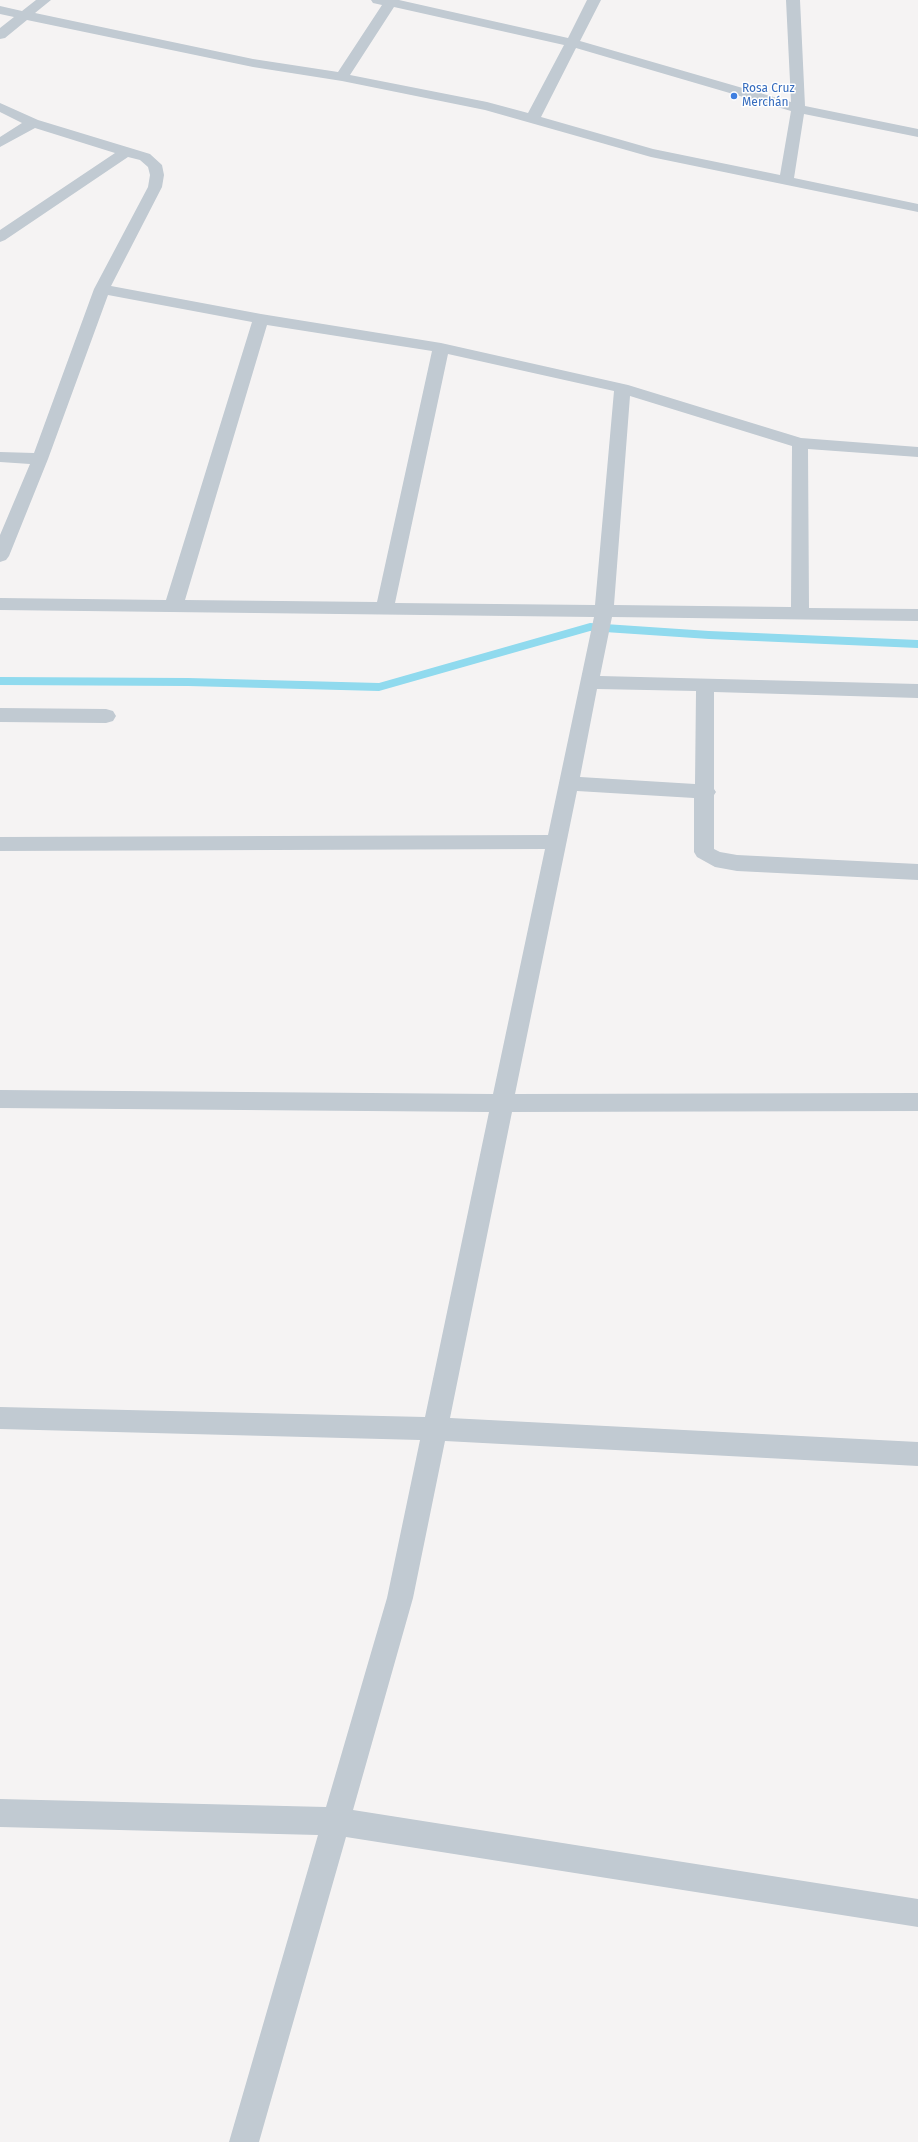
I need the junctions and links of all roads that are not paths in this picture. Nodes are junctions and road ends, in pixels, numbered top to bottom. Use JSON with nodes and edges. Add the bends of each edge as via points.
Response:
{"nodes":[{"id":1,"x":44,"y":0,"type":"edge"},
{"id":2,"x":594,"y":0,"type":"edge"},
{"id":3,"x":793,"y":0,"type":"edge"},
{"id":4,"x":387,"y":1,"type":"edge"},
{"id":5,"x":0,"y":10,"type":"edge"},
{"id":6,"x":25,"y":15,"type":"junction"},
{"id":7,"x":0,"y":35,"type":"edge"},
{"id":8,"x":573,"y":43,"type":"junction"},
{"id":9,"x":342,"y":77,"type":"junction"},
{"id":10,"x":0,"y":107,"type":"edge"},
{"id":11,"x":798,"y":109,"type":"junction"},
{"id":12,"x":533,"y":118,"type":"junction"},
{"id":13,"x":33,"y":123,"type":"junction"},
{"id":14,"x":918,"y":133,"type":"edge"},
{"id":15,"x":0,"y":143,"type":"edge"},
{"id":16,"x":127,"y":151,"type":"junction"},
{"id":17,"x":786,"y":182,"type":"junction"},
{"id":18,"x":918,"y":208,"type":"edge"},
{"id":19,"x":0,"y":236,"type":"edge"},
{"id":20,"x":102,"y":289,"type":"junction"},
{"id":21,"x":261,"y":319,"type":"junction"},
{"id":22,"x":442,"y":348,"type":"junction"},
{"id":23,"x":622,"y":388,"type":"junction"},
{"id":24,"x":800,"y":443,"type":"junction"},
{"id":25,"x":918,"y":452,"type":"edge"},
{"id":26,"x":0,"y":457,"type":"edge"},
{"id":27,"x":40,"y":459,"type":"junction"},
{"id":28,"x":0,"y":556,"type":"edge"},
{"id":29,"x":0,"y":604,"type":"edge"},
{"id":30,"x":174,"y":605,"type":"junction"},
{"id":31,"x":385,"y":608,"type":"junction"},
{"id":32,"x":604,"y":613,"type":"junction"},
{"id":33,"x":800,"y":613,"type":"junction"},
{"id":34,"x":918,"y":614,"type":"edge"},
{"id":35,"x":590,"y":682,"type":"junction"},
{"id":36,"x":705,"y":686,"type":"junction"},
{"id":37,"x":918,"y":690,"type":"edge"},
{"id":38,"x":0,"y":715,"type":"edge"},
{"id":39,"x":106,"y":716,"type":"dead end"},
{"id":40,"x":569,"y":783,"type":"junction"},
{"id":41,"x":706,"y":792,"type":"junction"},
{"id":42,"x":557,"y":842,"type":"junction"},
{"id":43,"x":0,"y":844,"type":"edge"},
{"id":44,"x":918,"y":872,"type":"edge"},
{"id":45,"x":0,"y":1099,"type":"edge"},
{"id":46,"x":918,"y":1102,"type":"edge"},
{"id":47,"x":503,"y":1103,"type":"junction"},
{"id":48,"x":0,"y":1418,"type":"edge"},
{"id":49,"x":435,"y":1429,"type":"junction"},
{"id":50,"x":918,"y":1454,"type":"edge"},
{"id":51,"x":0,"y":1814,"type":"edge"},
{"id":52,"x":336,"y":1821,"type":"junction"},
{"id":53,"x":918,"y":1913,"type":"edge"},
{"id":54,"x":244,"y":2142,"type":"edge"}],
"edges":[{"from":1,"to":6,"type":"street"},
{"from":2,"to":8,"type":"street"},
{"from":3,"to":11,"type":"street"},
{"from":4,"to":8,"type":"street"},
{"from":4,"to":9,"type":"street"},
{"from":5,"to":6,"type":"street"},
{"from":6,"to":7,"type":"street"},
{"from":6,"to":9,"type":"street","via":[[253,63]]},
{"from":8,"to":11,"type":"street"},
{"from":8,"to":12,"type":"street"},
{"from":9,"to":12,"type":"street","via":[[487,106]]},
{"from":10,"to":13,"type":"street"},
{"from":11,"to":14,"type":"street"},
{"from":11,"to":17,"type":"street"},
{"from":12,"to":17,"type":"street","via":[[651,153]]},
{"from":13,"to":15,"type":"street"},
{"from":13,"to":16,"type":"street"},
{"from":16,"to":19,"type":"street"},
{"from":16,"to":20,"type":"street","via":[[145,157],[155,165],[155,187]]},
{"from":17,"to":18,"type":"street"},
{"from":20,"to":21,"type":"street"},
{"from":20,"to":27,"type":"street"},
{"from":21,"to":22,"type":"street"},
{"from":21,"to":30,"type":"street"},
{"from":22,"to":23,"type":"street"},
{"from":22,"to":31,"type":"street"},
{"from":23,"to":24,"type":"street"},
{"from":23,"to":32,"type":"street"},
{"from":24,"to":25,"type":"street"},
{"from":24,"to":33,"type":"street"},
{"from":26,"to":27,"type":"street"},
{"from":27,"to":28,"type":"street"},
{"from":29,"to":30,"type":"street"},
{"from":30,"to":31,"type":"street"},
{"from":31,"to":32,"type":"street"},
{"from":32,"to":33,"type":"street"},
{"from":32,"to":35,"type":"street"},
{"from":33,"to":34,"type":"street"},
{"from":35,"to":36,"type":"street"},
{"from":35,"to":40,"type":"street"},
{"from":36,"to":37,"type":"street"},
{"from":36,"to":41,"type":"street"},
{"from":38,"to":39,"type":"street"},
{"from":40,"to":41,"type":"street"},
{"from":40,"to":42,"type":"street"},
{"from":41,"to":44,"type":"street","via":[[704,852],[715,860]]},
{"from":42,"to":43,"type":"street"},
{"from":42,"to":47,"type":"street"},
{"from":45,"to":47,"type":"street"},
{"from":46,"to":47,"type":"street"},
{"from":47,"to":49,"type":"street"},
{"from":48,"to":49,"type":"street"},
{"from":49,"to":50,"type":"street"},
{"from":49,"to":52,"type":"street","via":[[400,1598]]},
{"from":51,"to":52,"type":"street"},
{"from":52,"to":53,"type":"street"},
{"from":52,"to":54,"type":"street"}]}
